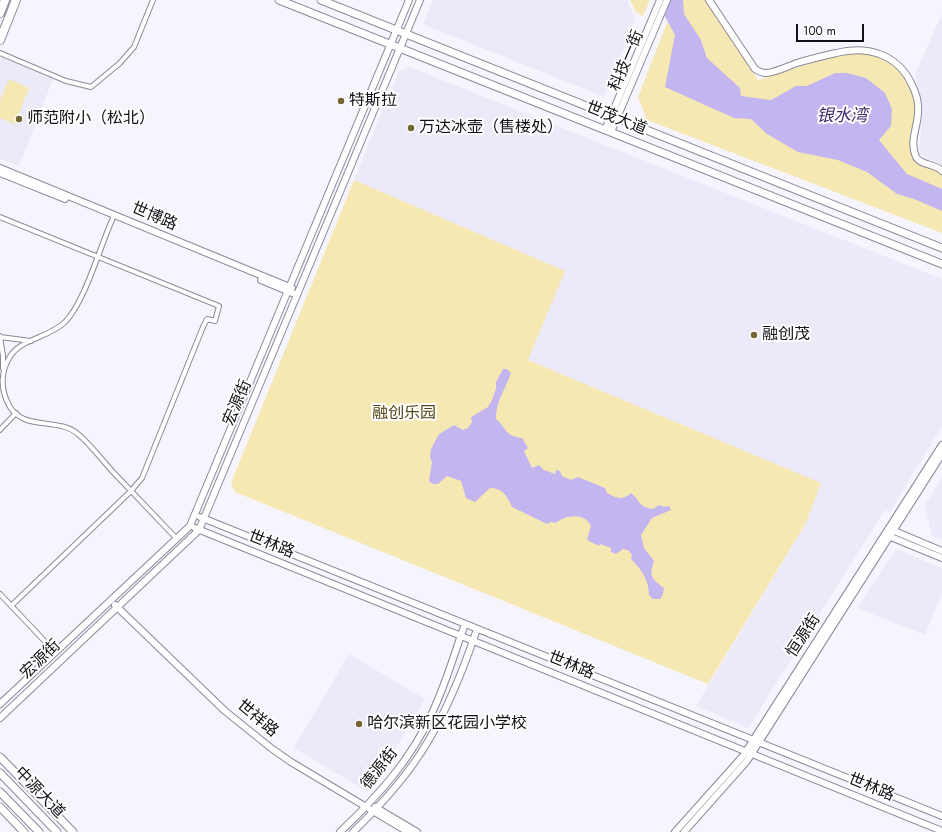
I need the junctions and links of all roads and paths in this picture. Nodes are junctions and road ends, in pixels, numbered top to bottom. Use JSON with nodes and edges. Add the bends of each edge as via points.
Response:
{"nodes":[{"id":1,"x":5,"y":0,"type":"edge"},
{"id":2,"x":16,"y":0,"type":"edge"},
{"id":3,"x":153,"y":0,"type":"edge"},
{"id":4,"x":279,"y":0,"type":"edge"},
{"id":5,"x":321,"y":0,"type":"edge"},
{"id":6,"x":409,"y":0,"type":"edge"},
{"id":7,"x":420,"y":0,"type":"edge"},
{"id":8,"x":660,"y":0,"type":"edge"},
{"id":9,"x":667,"y":0,"type":"edge"},
{"id":10,"x":709,"y":0,"type":"edge"},
{"id":11,"x":0,"y":12,"type":"edge"},
{"id":12,"x":653,"y":25,"type":"junction"},
{"id":13,"x":397,"y":30,"type":"junction"},
{"id":14,"x":407,"y":34,"type":"junction"},
{"id":15,"x":0,"y":40,"type":"edge"},
{"id":16,"x":391,"y":45,"type":"junction"},
{"id":17,"x":401,"y":48,"type":"junction"},
{"id":18,"x":0,"y":54,"type":"edge"},
{"id":19,"x":614,"y":117,"type":"junction"},
{"id":20,"x":608,"y":131,"type":"junction"},
{"id":21,"x":0,"y":168,"type":"edge"},
{"id":22,"x":942,"y":171,"type":"edge"},
{"id":23,"x":0,"y":173,"type":"edge"},
{"id":24,"x":0,"y":217,"type":"edge"},
{"id":25,"x":113,"y":218,"type":"junction"},
{"id":26,"x":942,"y":248,"type":"edge"},
{"id":27,"x":97,"y":256,"type":"junction"},
{"id":28,"x":942,"y":264,"type":"edge"},
{"id":29,"x":289,"y":290,"type":"junction"},
{"id":30,"x":298,"y":293,"type":"junction"},
{"id":31,"x":0,"y":337,"type":"edge"},
{"id":32,"x":31,"y":341,"type":"junction"},
{"id":33,"x":3,"y":371,"type":"junction"},
{"id":34,"x":16,"y":413,"type":"junction"},
{"id":35,"x":0,"y":430,"type":"edge"},
{"id":36,"x":942,"y":445,"type":"edge"},
{"id":37,"x":942,"y":454,"type":"edge"},
{"id":38,"x":131,"y":491,"type":"junction"},
{"id":39,"x":195,"y":515,"type":"junction"},
{"id":40,"x":204,"y":518,"type":"junction"},
{"id":41,"x":190,"y":526,"type":"junction"},
{"id":42,"x":198,"y":530,"type":"junction"},
{"id":43,"x":891,"y":530,"type":"junction"},
{"id":44,"x":887,"y":536,"type":"junction"},
{"id":45,"x":176,"y":538,"type":"junction"},
{"id":46,"x":942,"y":551,"type":"edge"},
{"id":47,"x":942,"y":558,"type":"edge"},
{"id":48,"x":0,"y":594,"type":"edge"},
{"id":49,"x":110,"y":600,"type":"junction"},
{"id":50,"x":11,"y":606,"type":"junction"},
{"id":51,"x":117,"y":607,"type":"junction"},
{"id":52,"x":465,"y":624,"type":"junction"},
{"id":53,"x":477,"y":629,"type":"junction"},
{"id":54,"x":461,"y":636,"type":"junction"},
{"id":55,"x":473,"y":641,"type":"junction"},
{"id":56,"x":54,"y":652,"type":"junction"},
{"id":57,"x":0,"y":704,"type":"edge"},
{"id":58,"x":0,"y":718,"type":"edge"},
{"id":59,"x":756,"y":742,"type":"junction"},
{"id":60,"x":749,"y":752,"type":"junction"},
{"id":61,"x":0,"y":758,"type":"edge"},
{"id":62,"x":0,"y":774,"type":"edge"},
{"id":63,"x":0,"y":792,"type":"edge"},
{"id":64,"x":367,"y":805,"type":"junction"},
{"id":65,"x":0,"y":807,"type":"edge"},
{"id":66,"x":376,"y":810,"type":"junction"},
{"id":67,"x":942,"y":816,"type":"edge"},
{"id":68,"x":942,"y":831,"type":"edge"},
{"id":69,"x":24,"y":832,"type":"edge"},
{"id":70,"x":39,"y":832,"type":"edge"},
{"id":71,"x":57,"y":832,"type":"edge"},
{"id":72,"x":73,"y":832,"type":"edge"},
{"id":73,"x":340,"y":832,"type":"edge"},
{"id":74,"x":353,"y":832,"type":"edge"},
{"id":75,"x":408,"y":832,"type":"edge"},
{"id":76,"x":417,"y":832,"type":"edge"},
{"id":77,"x":675,"y":832,"type":"edge"},
{"id":78,"x":684,"y":832,"type":"edge"}],
"edges":[{"from":1,"to":11,"type":"highway"},
{"from":2,"to":15,"type":"highway"},
{"from":3,"to":18,"type":"street","via":[[134,47],[120,63],[91,87],[66,81]]},
{"from":4,"to":16,"type":"main road","name":"世茂大道"},
{"from":5,"to":13,"type":"main road","name":"世茂大道"},
{"from":6,"to":13,"type":"main road","name":"宏源街"},
{"from":7,"to":14,"type":"main road","name":"宏源街"},
{"from":8,"to":12,"type":"main road","name":"科技一街"},
{"from":9,"to":12,"type":"main road","name":"科技一街"},
{"from":10,"to":22,"type":"main road","via":[[755,69],[760,72],[767,73],[838,52],[856,50],[872,51],[893,60],[909,79],[918,103],[913,136],[916,156]]},
{"from":12,"to":19,"type":"main road","name":"科技一街"},
{"from":13,"to":14,"type":"main road","name":"世茂大道"},
{"from":13,"to":16,"type":"main road","name":"宏源街"},
{"from":14,"to":17,"type":"main road","name":"宏源街"},
{"from":14,"to":19,"type":"main road","name":"世茂大道"},
{"from":16,"to":17,"type":"main road","name":"世茂大道"},
{"from":16,"to":29,"type":"main road","name":"宏源街"},
{"from":17,"to":20,"type":"main road","name":"世茂大道"},
{"from":17,"to":30,"type":"main road","name":"宏源街"},
{"from":19,"to":20,"type":"main road","name":"科技一街"},
{"from":19,"to":26,"type":"main road","name":"世茂大道"},
{"from":20,"to":28,"type":"main road","name":"世茂大道"},
{"from":21,"to":29,"type":"main road","name":"世博路"},
{"from":23,"to":25,"type":"main road","name":"世博路"},
{"from":24,"to":27,"type":"street"},
{"from":25,"to":27,"type":"street"},
{"from":25,"to":29,"type":"main road","name":"世博路"},
{"from":27,"to":32,"type":"street","via":[[80,300],[65,322],[53,332]]},
{"from":27,"to":38,"type":"street","via":[[219,306],[215,321],[207,319],[142,478]]},
{"from":29,"to":30,"type":"main road","name":"世博路"},
{"from":29,"to":39,"type":"main road","name":"宏源街"},
{"from":30,"to":40,"type":"main road","name":"宏源街"},
{"from":31,"to":32,"type":"street"},
{"from":31,"to":33,"type":"street"},
{"from":32,"to":33,"type":"street","via":[[12,354]]},
{"from":33,"to":34,"type":"street","via":[[3,389],[10,407]]},
{"from":34,"to":35,"type":"street"},
{"from":34,"to":38,"type":"street","via":[[21,418],[40,424],[54,424],[78,433]]},
{"from":36,"to":43,"type":"main road","name":"恒源街"},
{"from":37,"to":43,"type":"main road","name":"恒源街"},
{"from":38,"to":45,"type":"street"},
{"from":38,"to":50,"type":"street"},
{"from":39,"to":40,"type":"main road","name":"世林路"},
{"from":39,"to":41,"type":"main road","name":"宏源街"},
{"from":40,"to":42,"type":"main road","name":"宏源街"},
{"from":40,"to":52,"type":"main road","name":"世林路"},
{"from":41,"to":42,"type":"main road","name":"世林路"},
{"from":41,"to":45,"type":"main road","name":"宏源街"},
{"from":42,"to":51,"type":"main road","name":"宏源街"},
{"from":42,"to":54,"type":"main road","name":"世林路"},
{"from":43,"to":44,"type":"main road","name":"恒源街"},
{"from":43,"to":46,"type":"main road"},
{"from":44,"to":47,"type":"main road"},
{"from":44,"to":59,"type":"main road","name":"恒源街"},
{"from":45,"to":49,"type":"main road","name":"宏源街"},
{"from":48,"to":50,"type":"street"},
{"from":49,"to":51,"type":"main road","name":"世祥路"},
{"from":49,"to":56,"type":"main road","name":"宏源街"},
{"from":50,"to":56,"type":"street"},
{"from":51,"to":58,"type":"main road","name":"宏源街"},
{"from":51,"to":64,"type":"main road","name":"世祥路","via":[[225,711],[255,736],[291,762]]},
{"from":52,"to":53,"type":"main road","name":"世林路"},
{"from":52,"to":54,"type":"main road","name":"德源街"},
{"from":53,"to":55,"type":"main road","name":"德源街"},
{"from":53,"to":59,"type":"main road","name":"世林路"},
{"from":54,"to":55,"type":"main road","name":"世林路"},
{"from":54,"to":64,"type":"main road","name":"德源街","via":[[440,696],[422,733],[398,769]]},
{"from":55,"to":60,"type":"main road","name":"世林路"},
{"from":55,"to":66,"type":"main road","name":"德源街","via":[[427,744]]},
{"from":56,"to":57,"type":"main road","name":"宏源街"},
{"from":59,"to":60,"type":"main road","name":"恒源街"},
{"from":59,"to":67,"type":"main road","name":"世林路"},
{"from":60,"to":68,"type":"main road","name":"世林路"},
{"from":60,"to":77,"type":"main road","name":"恒源街"},
{"from":60,"to":78,"type":"main road","name":"恒源街","via":[[747,762]]},
{"from":61,"to":72,"type":"main road"},
{"from":62,"to":71,"type":"main road","name":"中源大道"},
{"from":63,"to":70,"type":"main road","name":"中源大道"},
{"from":64,"to":66,"type":"main road","name":"世祥路"},
{"from":64,"to":73,"type":"main road","name":"德源街"},
{"from":65,"to":69,"type":"main road"},
{"from":66,"to":74,"type":"main road","name":"德源街"},
{"from":66,"to":75,"type":"main road","name":"世祥路"},
{"from":66,"to":76,"type":"main road","name":"世祥路"}]}
